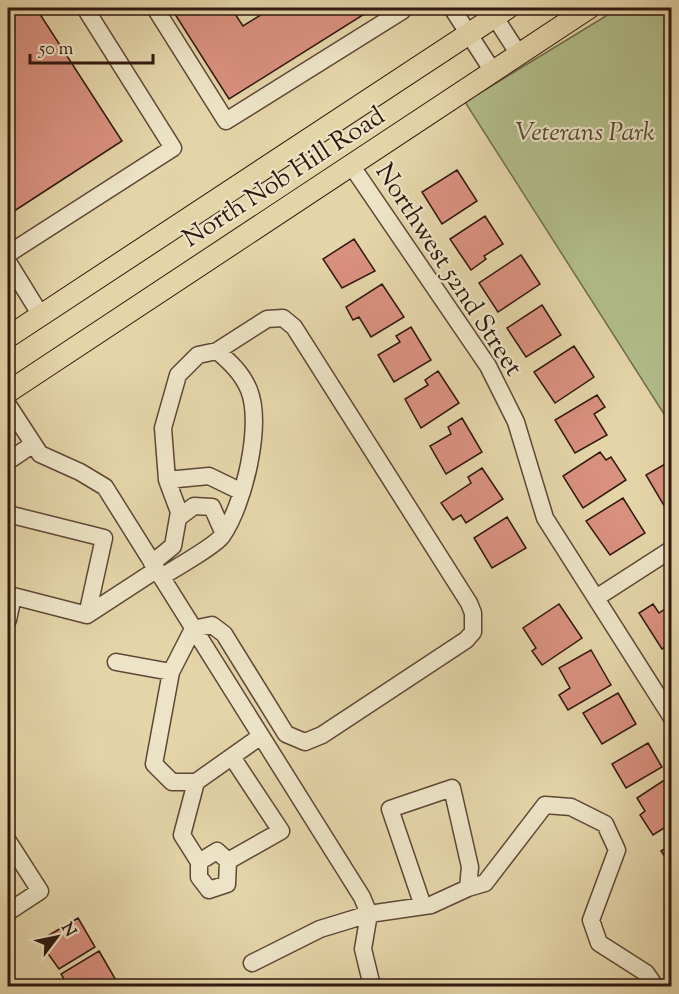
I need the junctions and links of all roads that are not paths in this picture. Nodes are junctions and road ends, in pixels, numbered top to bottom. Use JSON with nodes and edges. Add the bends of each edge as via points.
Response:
{"nodes":[{"id":1,"x":85,"y":8,"type":"edge"},
{"id":2,"x":156,"y":8,"type":"edge"},
{"id":3,"x":400,"y":8,"type":"edge"},
{"id":4,"x":452,"y":8,"type":"edge"},
{"id":5,"x":589,"y":8,"type":"edge"},
{"id":6,"x":497,"y":10,"type":"edge"},
{"id":7,"x":468,"y":33,"type":"junction"},
{"id":8,"x":518,"y":53,"type":"junction"},
{"id":9,"x":492,"y":70,"type":"junction"},
{"id":10,"x":351,"y":165,"type":"junction"},
{"id":11,"x":8,"y":254,"type":"edge"},
{"id":12,"x":8,"y":262,"type":"edge"},
{"id":13,"x":40,"y":314,"type":"junction"},
{"id":14,"x":8,"y":336,"type":"edge"},
{"id":15,"x":217,"y":351,"type":"junction"},
{"id":16,"x":8,"y":392,"type":"edge"},
{"id":17,"x":8,"y":405,"type":"edge"},
{"id":18,"x":32,"y":445,"type":"junction"},
{"id":19,"x":8,"y":461,"type":"edge"},
{"id":20,"x":167,"y":480,"type":"junction"},
{"id":21,"x":242,"y":492,"type":"junction"},
{"id":22,"x":8,"y":514,"type":"edge"},
{"id":23,"x":178,"y":518,"type":"junction"},
{"id":24,"x":224,"y":532,"type":"junction"},
{"id":25,"x":672,"y":549,"type":"edge"},
{"id":26,"x":156,"y":570,"type":"junction"},
{"id":27,"x":10,"y":595,"type":"edge"},
{"id":28,"x":596,"y":598,"type":"junction"},
{"id":29,"x":87,"y":615,"type":"junction"},
{"id":30,"x":8,"y":620,"type":"edge"},
{"id":31,"x":193,"y":629,"type":"junction"},
{"id":32,"x":116,"y":662,"type":"dead end"},
{"id":33,"x":171,"y":672,"type":"junction"},
{"id":34,"x":672,"y":718,"type":"edge"},
{"id":35,"x":261,"y":736,"type":"junction"},
{"id":36,"x":232,"y":757,"type":"junction"},
{"id":37,"x":196,"y":782,"type":"junction"},
{"id":38,"x":8,"y":841,"type":"edge"},
{"id":39,"x":228,"y":861,"type":"junction"},
{"id":40,"x":199,"y":862,"type":"junction"},
{"id":41,"x":468,"y":888,"type":"junction"},
{"id":42,"x":423,"y":906,"type":"junction"},
{"id":43,"x":8,"y":912,"type":"edge"},
{"id":44,"x":369,"y":914,"type":"junction"},
{"id":45,"x":252,"y":963,"type":"dead end"},
{"id":46,"x":372,"y":987,"type":"edge"},
{"id":47,"x":655,"y":987,"type":"edge"}],
"edges":[{"from":1,"to":11,"type":"street","via":[[173,148]]},
{"from":2,"to":3,"type":"street","via":[[226,121],[402,11]]},
{"from":4,"to":7,"type":"street"},
{"from":5,"to":8,"type":"main road","name":"North Nob Hill Road"},
{"from":6,"to":7,"type":"main road","name":"North Nob Hill Road"},
{"from":6,"to":8,"type":"street"},
{"from":7,"to":9,"type":"street"},
{"from":7,"to":13,"type":"main road","name":"North Nob Hill Road"},
{"from":8,"to":9,"type":"main road","name":"North Nob Hill Road"},
{"from":9,"to":10,"type":"main road","name":"North Nob Hill Road"},
{"from":10,"to":16,"type":"main road","name":"North Nob Hill Road"},
{"from":10,"to":28,"type":"street","name":"Northwest 52nd Street","via":[[488,366],[516,422],[545,518]]},
{"from":12,"to":13,"type":"street"},
{"from":13,"to":14,"type":"main road","name":"North Nob Hill Road"},
{"from":15,"to":20,"type":"street","via":[[198,355],[178,375],[162,428]]},
{"from":15,"to":21,"type":"street","via":[[241,374],[253,402],[254,437]]},
{"from":15,"to":31,"type":"street","via":[[267,319],[283,318],[294,327],[469,603],[474,622],[473,632],[466,640],[322,735],[305,742],[286,734],[218,628],[207,624]]},
{"from":17,"to":18,"type":"street"},
{"from":18,"to":19,"type":"street"},
{"from":18,"to":26,"type":"street","via":[[40,454],[105,488]]},
{"from":20,"to":21,"type":"street","via":[[209,476]]},
{"from":20,"to":23,"type":"street"},
{"from":21,"to":24,"type":"street"},
{"from":22,"to":29,"type":"street","via":[[104,538]]},
{"from":23,"to":24,"type":"street","via":[[194,506],[212,507]]},
{"from":23,"to":26,"type":"street","via":[[173,546]]},
{"from":24,"to":26,"type":"street","via":[[222,537]]},
{"from":25,"to":28,"type":"street"},
{"from":26,"to":29,"type":"street"},
{"from":26,"to":31,"type":"street"},
{"from":27,"to":29,"type":"street"},
{"from":27,"to":30,"type":"street"},
{"from":28,"to":34,"type":"street","name":"Northwest 52nd Street"},
{"from":31,"to":33,"type":"street"},
{"from":31,"to":35,"type":"street"},
{"from":32,"to":33,"type":"street"},
{"from":33,"to":37,"type":"street","via":[[154,764],[172,782]]},
{"from":35,"to":36,"type":"street"},
{"from":35,"to":44,"type":"street"},
{"from":36,"to":37,"type":"street"},
{"from":36,"to":39,"type":"street","via":[[281,831]]},
{"from":37,"to":40,"type":"street","via":[[182,835]]},
{"from":38,"to":43,"type":"street","via":[[40,891]]},
{"from":39,"to":40,"type":"street","via":[[217,852]]},
{"from":39,"to":40,"type":"street","via":[[227,884],[209,890],[198,877]]},
{"from":41,"to":42,"type":"street"},
{"from":41,"to":42,"type":"street","via":[[470,867],[452,788],[390,809]]},
{"from":41,"to":47,"type":"street","via":[[485,883],[545,805],[572,807],[605,824],[617,850],[591,920],[599,943],[646,972]]},
{"from":42,"to":44,"type":"street"},
{"from":44,"to":45,"type":"street","via":[[320,929]]},
{"from":44,"to":46,"type":"street","via":[[363,949]]}]}
